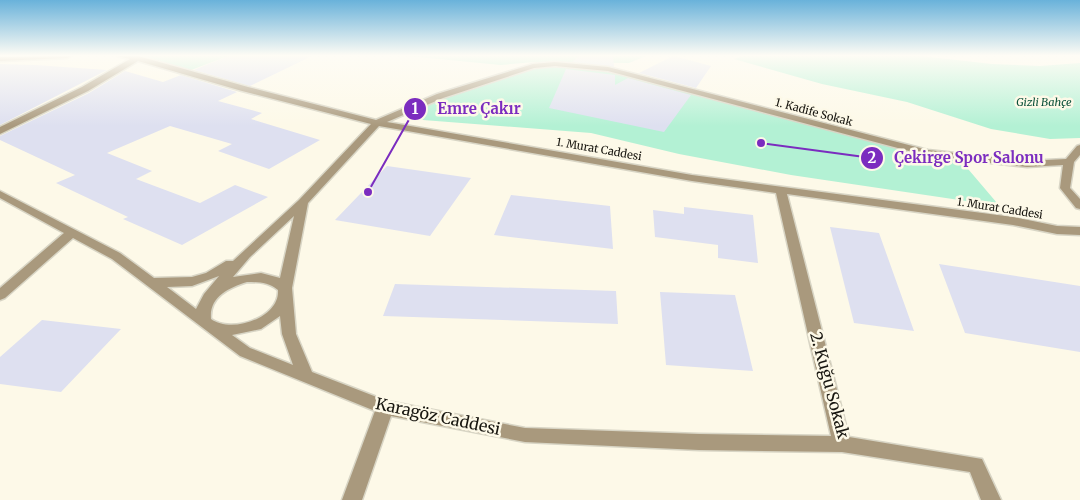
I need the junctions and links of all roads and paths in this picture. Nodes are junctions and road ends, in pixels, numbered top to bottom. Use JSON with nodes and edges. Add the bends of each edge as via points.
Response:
{"nodes":[{"id":1,"x":101,"y":79,"type":"edge"},
{"id":2,"x":210,"y":79,"type":"edge"},
{"id":3,"x":492,"y":79,"type":"edge"},
{"id":4,"x":647,"y":79,"type":"edge"},
{"id":5,"x":377,"y":122,"type":"junction"},
{"id":6,"x":0,"y":131,"type":"edge"},
{"id":7,"x":1080,"y":148,"type":"edge"},
{"id":8,"x":1069,"y":162,"type":"junction"},
{"id":9,"x":781,"y":190,"type":"junction"},
{"id":10,"x":0,"y":194,"type":"edge"},
{"id":11,"x":303,"y":202,"type":"junction"},
{"id":12,"x":1080,"y":206,"type":"edge"},
{"id":13,"x":1080,"y":231,"type":"edge"},
{"id":14,"x":71,"y":233,"type":"junction"},
{"id":15,"x":246,"y":254,"type":"junction"},
{"id":16,"x":150,"y":282,"type":"junction"},
{"id":17,"x":285,"y":292,"type":"junction"},
{"id":18,"x":0,"y":295,"type":"edge"},
{"id":19,"x":209,"y":297,"type":"junction"},
{"id":20,"x":208,"y":325,"type":"junction"},
{"id":21,"x":305,"y":375,"type":"junction"},
{"id":22,"x":385,"y":408,"type":"junction"},
{"id":23,"x":842,"y":444,"type":"junction"},
{"id":24,"x":352,"y":500,"type":"edge"},
{"id":25,"x":991,"y":500,"type":"edge"}],
"edges":[{"from":1,"to":6,"type":"street"},
{"from":2,"to":5,"type":"street","name":"1. Murat Caddesi"},
{"from":3,"to":5,"type":"street","name":"1. Kadife Sokak","via":[[440,96]]},
{"from":4,"to":8,"type":"street","name":"1. Kadife Sokak","via":[[928,153],[1027,164]]},
{"from":5,"to":9,"type":"street","name":"1. Murat Caddesi","via":[[692,178]]},
{"from":5,"to":11,"type":"street"},
{"from":7,"to":8,"type":"street"},
{"from":8,"to":12,"type":"street","via":[[1065,188]]},
{"from":9,"to":13,"type":"street","name":"1. Murat Caddesi"},
{"from":9,"to":23,"type":"street","name":"2. Kuğu Sokak"},
{"from":10,"to":14,"type":"street","name":"Karagöz Caddesi"},
{"from":11,"to":15,"type":"street"},
{"from":11,"to":17,"type":"street"},
{"from":14,"to":16,"type":"street","name":"Karagöz Caddesi","via":[[116,256]]},
{"from":14,"to":18,"type":"street"},
{"from":15,"to":16,"type":"street","via":[[201,281],[185,284]]},
{"from":15,"to":19,"type":"street"},
{"from":16,"to":20,"type":"street","name":"Karagöz Caddesi"},
{"from":17,"to":19,"type":"street","via":[[279,282],[270,278],[245,278]]},
{"from":17,"to":20,"type":"street","via":[[276,313],[251,327],[236,330]]},
{"from":17,"to":21,"type":"street","via":[[289,334]]},
{"from":19,"to":20,"type":"street","via":[[201,314]]},
{"from":20,"to":21,"type":"street","name":"Karagöz Caddesi","via":[[245,352]]},
{"from":21,"to":22,"type":"street","name":"Karagöz Caddesi"},
{"from":22,"to":23,"type":"street","name":"Karagöz Caddesi","via":[[525,435]]},
{"from":22,"to":24,"type":"street"},
{"from":23,"to":25,"type":"street","name":"2. Kuğu Sokak","via":[[976,465]]}]}
